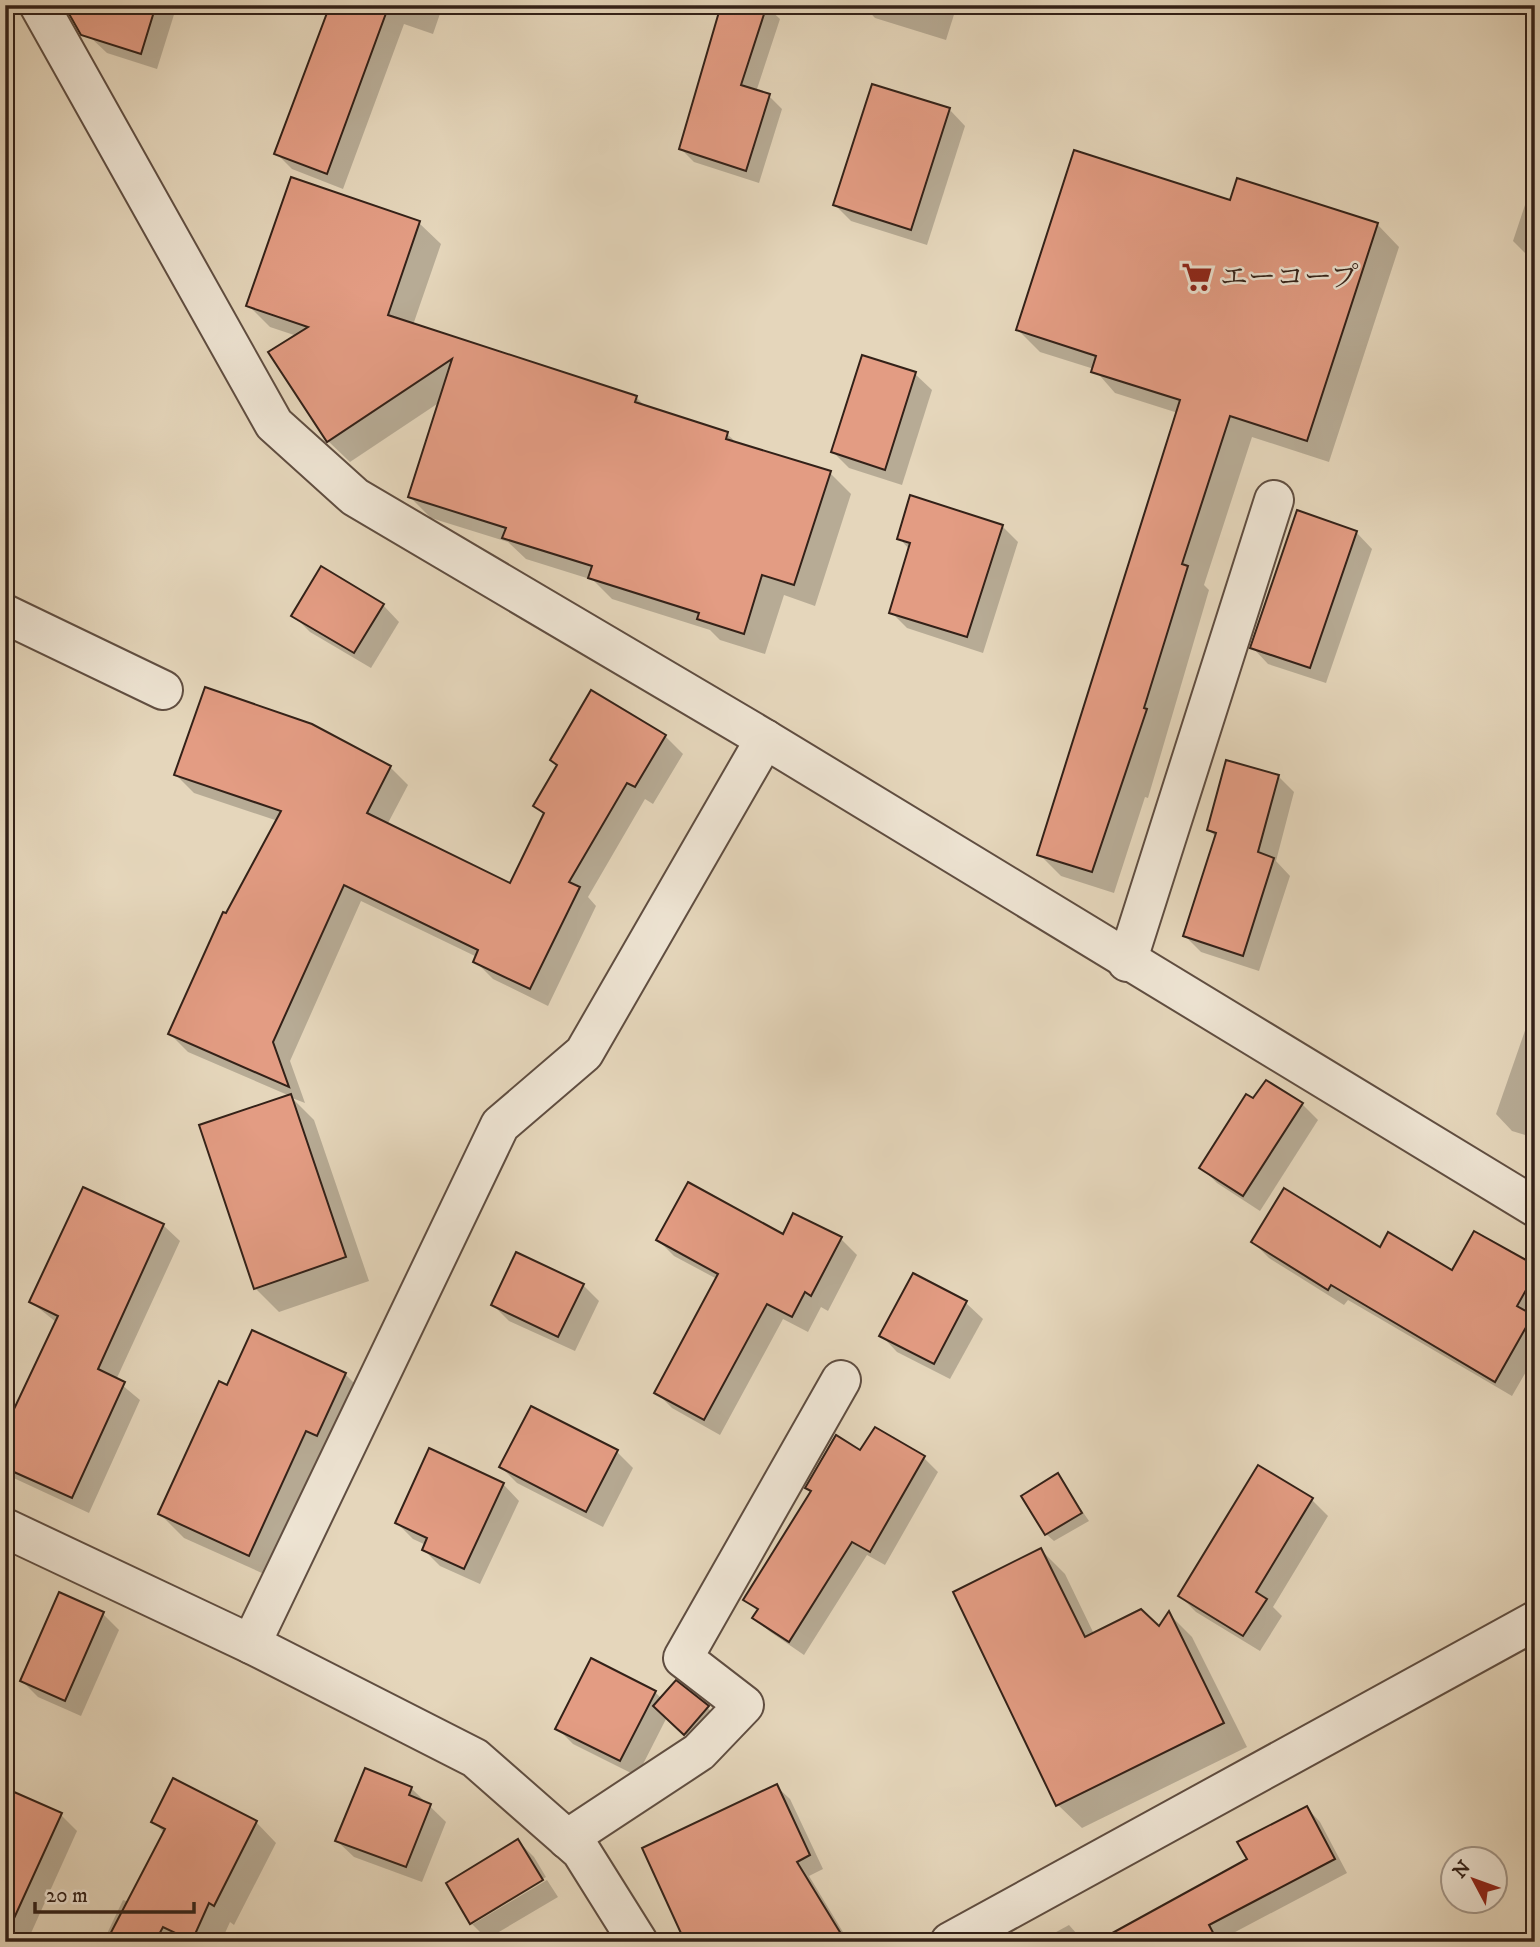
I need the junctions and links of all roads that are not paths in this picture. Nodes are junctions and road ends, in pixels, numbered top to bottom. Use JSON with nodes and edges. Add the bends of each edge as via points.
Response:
{"nodes":[{"id":1,"x":39,"y":5,"type":"edge"},
{"id":2,"x":1274,"y":500,"type":"dead end"},
{"id":3,"x":5,"y":614,"type":"edge"},
{"id":4,"x":163,"y":690,"type":"dead end"},
{"id":5,"x":765,"y":739,"type":"junction"},
{"id":6,"x":1127,"y":962,"type":"junction"},
{"id":7,"x":1535,"y":1207,"type":"edge"},
{"id":8,"x":841,"y":1380,"type":"dead end"},
{"id":9,"x":5,"y":1528,"type":"edge"},
{"id":10,"x":1535,"y":1621,"type":"edge"},
{"id":11,"x":251,"y":1644,"type":"junction"},
{"id":12,"x":567,"y":1839,"type":"junction"},
{"id":13,"x":975,"y":1936,"type":"edge"},
{"id":14,"x":638,"y":1942,"type":"edge"}],
"edges":[{"from":1,"to":5,"type":"street","via":[[274,424],[355,497]]},
{"from":2,"to":6,"type":"street"},
{"from":3,"to":4,"type":"street"},
{"from":5,"to":6,"type":"street"},
{"from":5,"to":11,"type":"street","via":[[584,1053],[500,1125]]},
{"from":6,"to":7,"type":"street"},
{"from":8,"to":12,"type":"street","via":[[683,1658],[744,1705],[699,1752]]},
{"from":9,"to":11,"type":"street"},
{"from":10,"to":13,"type":"street"},
{"from":11,"to":12,"type":"street","via":[[475,1758]]},
{"from":12,"to":14,"type":"street","via":[[581,1851]]}]}
